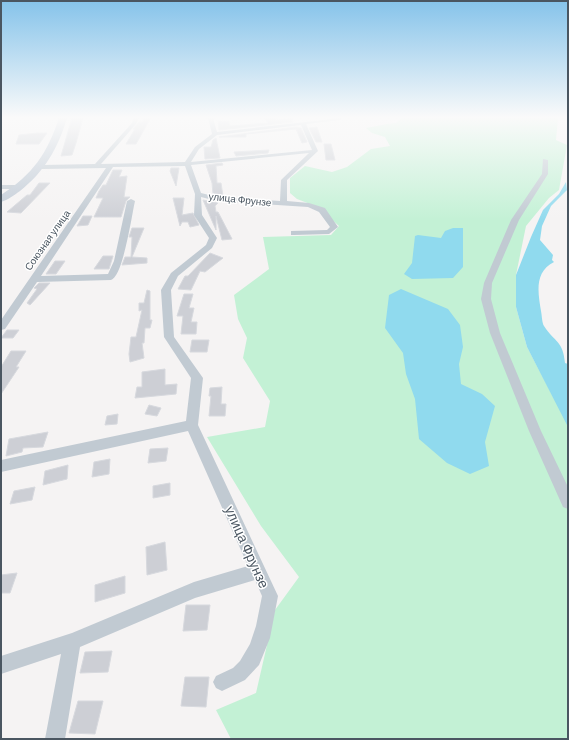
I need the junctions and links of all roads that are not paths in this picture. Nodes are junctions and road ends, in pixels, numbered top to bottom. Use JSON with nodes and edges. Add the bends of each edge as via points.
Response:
{"nodes":[{"id":1,"x":50,"y":153,"type":"edge"},
{"id":2,"x":108,"y":153,"type":"edge"},
{"id":3,"x":194,"y":153,"type":"edge"},
{"id":4,"x":299,"y":153,"type":"edge"},
{"id":5,"x":312,"y":153,"type":"edge"},
{"id":6,"x":545,"y":160,"type":"dead end"},
{"id":7,"x":187,"y":164,"type":"junction"},
{"id":8,"x":97,"y":165,"type":"junction"},
{"id":9,"x":111,"y":165,"type":"junction"},
{"id":10,"x":42,"y":167,"type":"junction"},
{"id":11,"x":21,"y":186,"type":"junction"},
{"id":12,"x":1,"y":188,"type":"edge"},
{"id":13,"x":198,"y":194,"type":"junction"},
{"id":14,"x":1,"y":199,"type":"edge"},
{"id":15,"x":131,"y":201,"type":"dead end"},
{"id":16,"x":282,"y":203,"type":"junction"},
{"id":17,"x":294,"y":233,"type":"dead end"},
{"id":18,"x":33,"y":279,"type":"junction"},
{"id":19,"x":1,"y":327,"type":"edge"},
{"id":20,"x":192,"y":425,"type":"junction"},
{"id":21,"x":1,"y":466,"type":"edge"},
{"id":22,"x":568,"y":502,"type":"edge"},
{"id":23,"x":258,"y":572,"type":"junction"},
{"id":24,"x":72,"y":642,"type":"junction"},
{"id":25,"x":1,"y":665,"type":"edge"},
{"id":26,"x":222,"y":682,"type":"dead end"},
{"id":27,"x":55,"y":739,"type":"edge"}],
"edges":[{"from":1,"to":10,"type":"street"},
{"from":2,"to":8,"type":"street"},
{"from":3,"to":7,"type":"street"},
{"from":4,"to":7,"type":"street"},
{"from":5,"to":16,"type":"street","name":"улица Фрунзе","via":[[284,180],[285,197]]},
{"from":6,"to":22,"type":"street","via":[[545,174],[515,220],[488,283],[486,299],[498,340],[535,431]]},
{"from":7,"to":9,"type":"street"},
{"from":7,"to":13,"type":"street","name":"улица Фрунзе"},
{"from":8,"to":9,"type":"street"},
{"from":8,"to":10,"type":"street"},
{"from":9,"to":18,"type":"street","name":"Союзная улица"},
{"from":10,"to":11,"type":"street"},
{"from":11,"to":12,"type":"street"},
{"from":11,"to":14,"type":"street"},
{"from":13,"to":16,"type":"street","name":"улица Фрунзе","via":[[217,199]]},
{"from":13,"to":20,"type":"street","name":"улица Фрунзе","via":[[198,215],[214,238],[209,246],[174,275],[166,290],[169,337],[197,378]]},
{"from":15,"to":18,"type":"street","via":[[112,277]]},
{"from":16,"to":17,"type":"street","name":"улица Фрунзе","via":[[309,205],[322,210],[334,227],[329,232]]},
{"from":18,"to":19,"type":"street","name":"Союзная улица"},
{"from":20,"to":21,"type":"street"},
{"from":20,"to":23,"type":"street","name":"улица Фрунзе"},
{"from":23,"to":24,"type":"street","via":[[194,590]]},
{"from":23,"to":26,"type":"street","name":"улица Фрунзе","via":[[270,596],[264,625],[252,659],[240,673]]},
{"from":24,"to":25,"type":"street"},
{"from":24,"to":27,"type":"street"}]}
